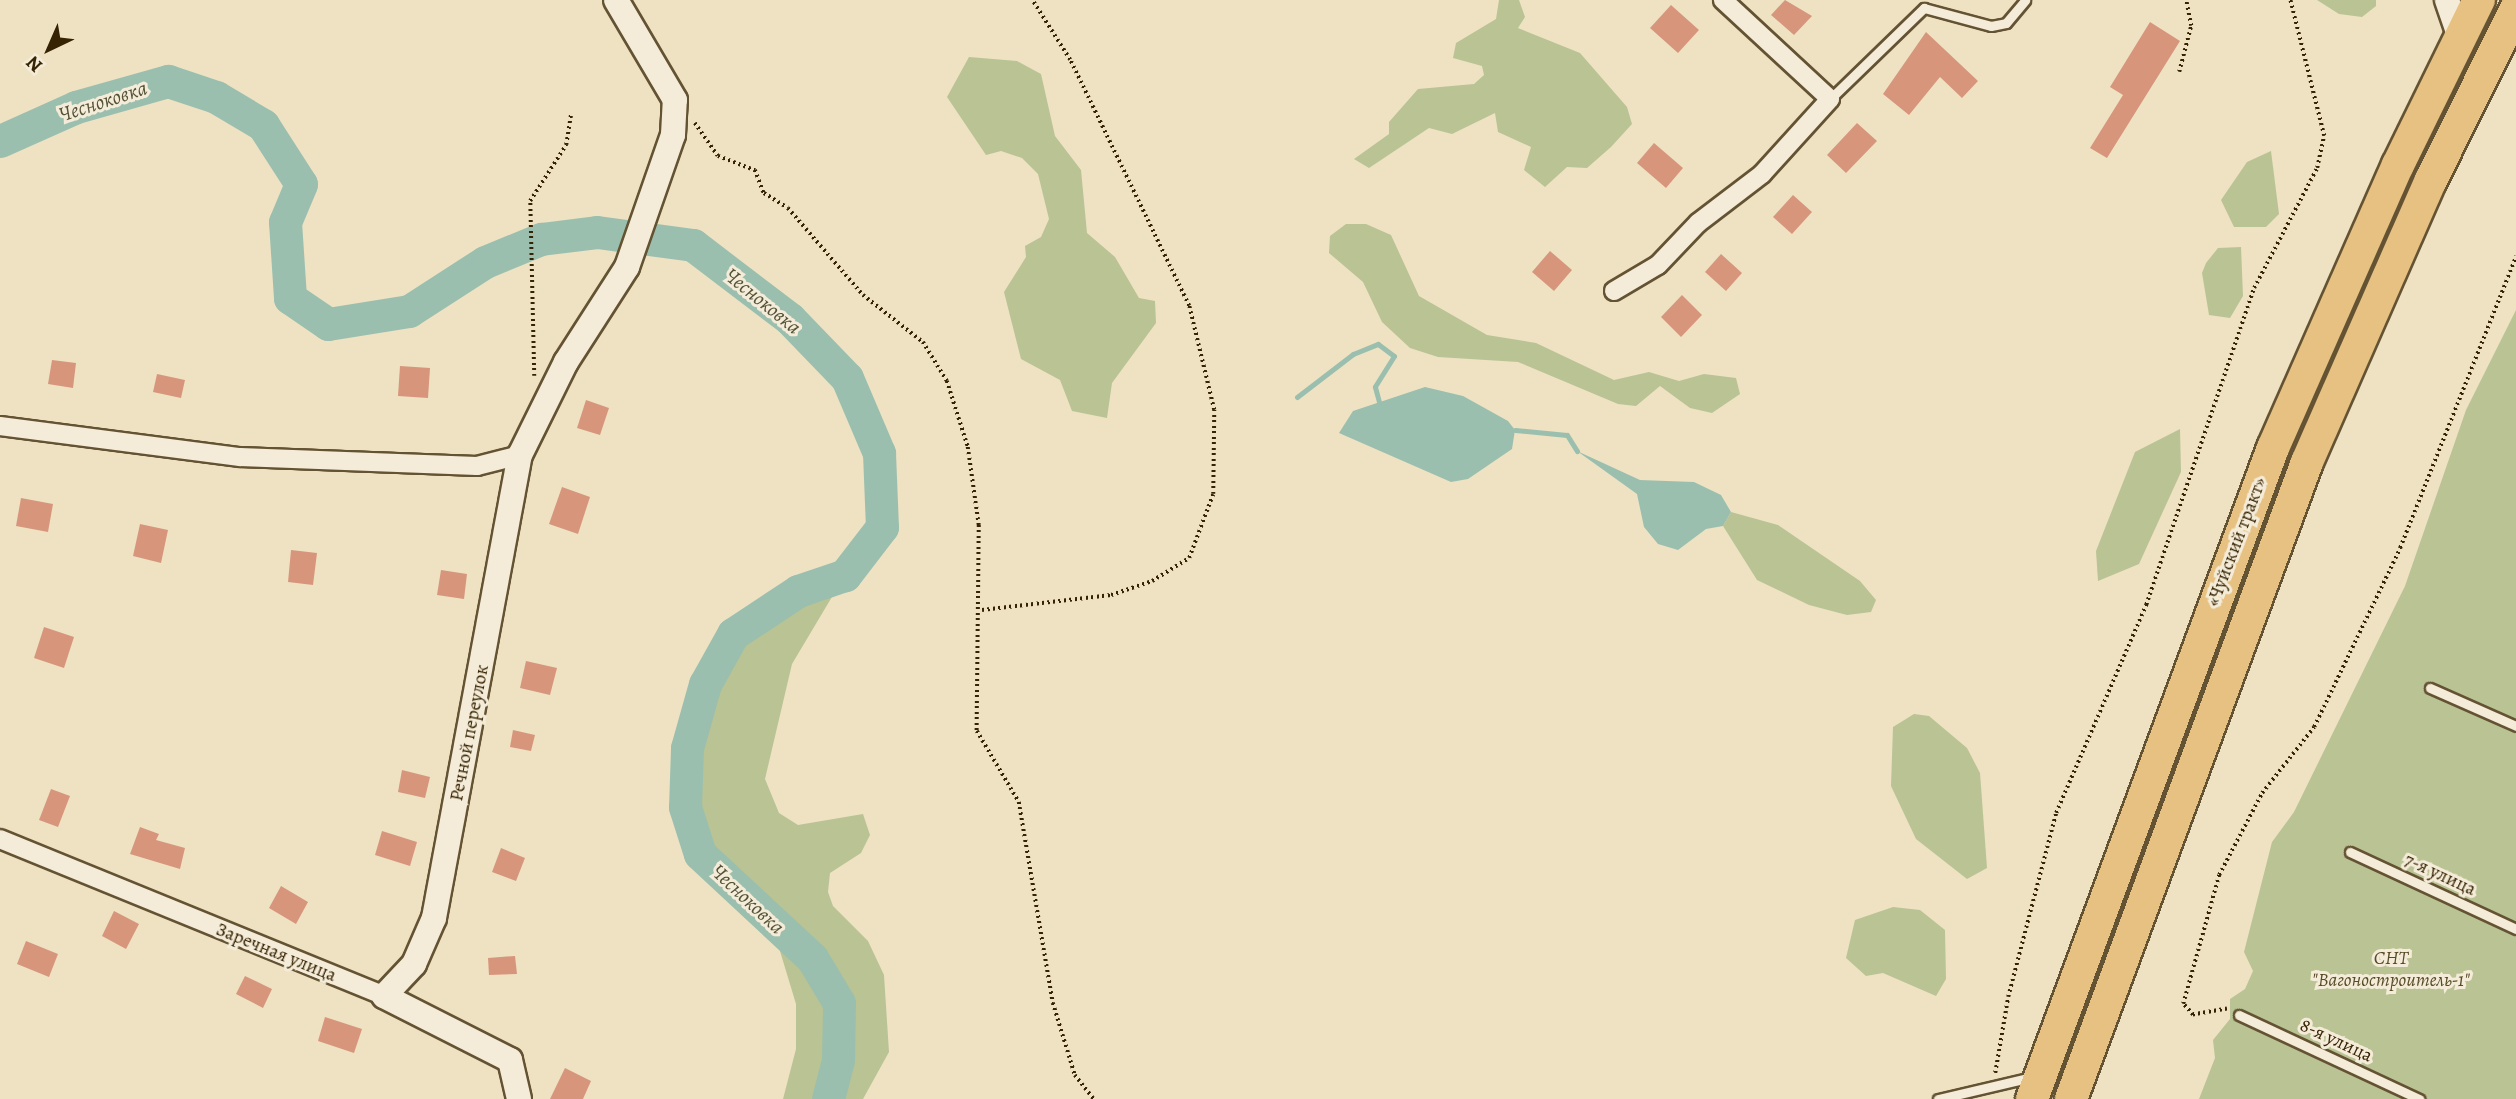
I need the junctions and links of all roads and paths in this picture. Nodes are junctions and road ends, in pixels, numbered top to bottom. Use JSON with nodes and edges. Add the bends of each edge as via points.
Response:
{"nodes":[{"id":1,"x":616,"y":0,"type":"edge"},
{"id":2,"x":1032,"y":0,"type":"edge"},
{"id":3,"x":1723,"y":0,"type":"edge"},
{"id":4,"x":2025,"y":0,"type":"edge"},
{"id":5,"x":2186,"y":0,"type":"edge"},
{"id":6,"x":2290,"y":0,"type":"edge"},
{"id":7,"x":2447,"y":0,"type":"edge"},
{"id":8,"x":2479,"y":0,"type":"edge"},
{"id":9,"x":2516,"y":9,"type":"edge"},
{"id":10,"x":2460,"y":38,"type":"junction"},
{"id":11,"x":2179,"y":72,"type":"dead end"},
{"id":12,"x":1830,"y":99,"type":"junction"},
{"id":13,"x":675,"y":100,"type":"junction"},
{"id":14,"x":570,"y":115,"type":"dead end"},
{"id":15,"x":2516,"y":256,"type":"edge"},
{"id":16,"x":1614,"y":290,"type":"dead end"},
{"id":17,"x":534,"y":382,"type":"dead end"},
{"id":18,"x":0,"y":426,"type":"edge"},
{"id":19,"x":520,"y":455,"type":"junction"},
{"id":20,"x":982,"y":610,"type":"junction"},
{"id":21,"x":2430,"y":688,"type":"dead end"},
{"id":22,"x":2516,"y":726,"type":"edge"},
{"id":23,"x":0,"y":839,"type":"edge"},
{"id":24,"x":2350,"y":852,"type":"dead end"},
{"id":25,"x":2516,"y":929,"type":"edge"},
{"id":26,"x":384,"y":996,"type":"junction"},
{"id":27,"x":2239,"y":1015,"type":"joint"},
{"id":28,"x":1994,"y":1087,"type":"junction"},
{"id":29,"x":2037,"y":1087,"type":"edge"},
{"id":30,"x":519,"y":1099,"type":"edge"},
{"id":31,"x":1094,"y":1099,"type":"edge"},
{"id":32,"x":1938,"y":1099,"type":"edge"},
{"id":33,"x":2071,"y":1099,"type":"edge"},
{"id":34,"x":2419,"y":1099,"type":"edge"}],
"edges":[{"from":1,"to":13,"type":"street"},
{"from":2,"to":20,"type":"path","via":[[1070,60],[1189,306],[1214,410],[1213,494],[1189,558],[1152,582],[1111,595]]},
{"from":3,"to":12,"type":"street"},
{"from":4,"to":12,"type":"lane","via":[[2006,23],[1991,26],[1924,8]]},
{"from":5,"to":11,"type":"path","via":[[2191,26]]},
{"from":6,"to":28,"type":"path","via":[[2324,136],[2317,168],[2254,288],[2146,605],[2056,813],[2007,997]]},
{"from":7,"to":10,"type":"street"},
{"from":8,"to":10,"type":"highway","name":"«Чуйский тракт»"},
{"from":9,"to":33,"type":"highway","name":"«Чуйский тракт»","via":[[2426,192],[2307,462]]},
{"from":10,"to":29,"type":"highway","name":"«Чуйский тракт»","via":[[2273,448]]},
{"from":12,"to":16,"type":"street","via":[[1762,174],[1698,223],[1658,265]]},
{"from":13,"to":19,"type":"street","name":"Речной переулок","via":[[673,135],[627,267],[566,362]]},
{"from":13,"to":20,"type":"path","via":[[718,156],[755,170],[764,193],[788,208],[863,295],[923,342],[947,381],[968,447]]},
{"from":14,"to":17,"type":"path","via":[[566,145],[530,201],[535,258]]},
{"from":15,"to":27,"type":"path","via":[[2400,548],[2314,727],[2262,793],[2219,875],[2183,1004],[2193,1015],[2222,1007]]},
{"from":18,"to":19,"type":"street","via":[[305,460],[477,466]]},
{"from":19,"to":26,"type":"street","name":"Речной переулок","via":[[434,918],[414,964]]},
{"from":20,"to":31,"type":"path","via":[[973,701],[977,731],[1019,803],[1053,1003],[1075,1076]]},
{"from":21,"to":22,"type":"lane"},
{"from":23,"to":26,"type":"street","name":"Заречная улица"},
{"from":24,"to":25,"type":"lane","name":"7-я улица"},
{"from":26,"to":30,"type":"street","name":"Заречная улица","via":[[510,1060]]},
{"from":27,"to":34,"type":"lane","name":"8-я улица"},
{"from":28,"to":29,"type":"lane"},
{"from":28,"to":32,"type":"lane"}]}
